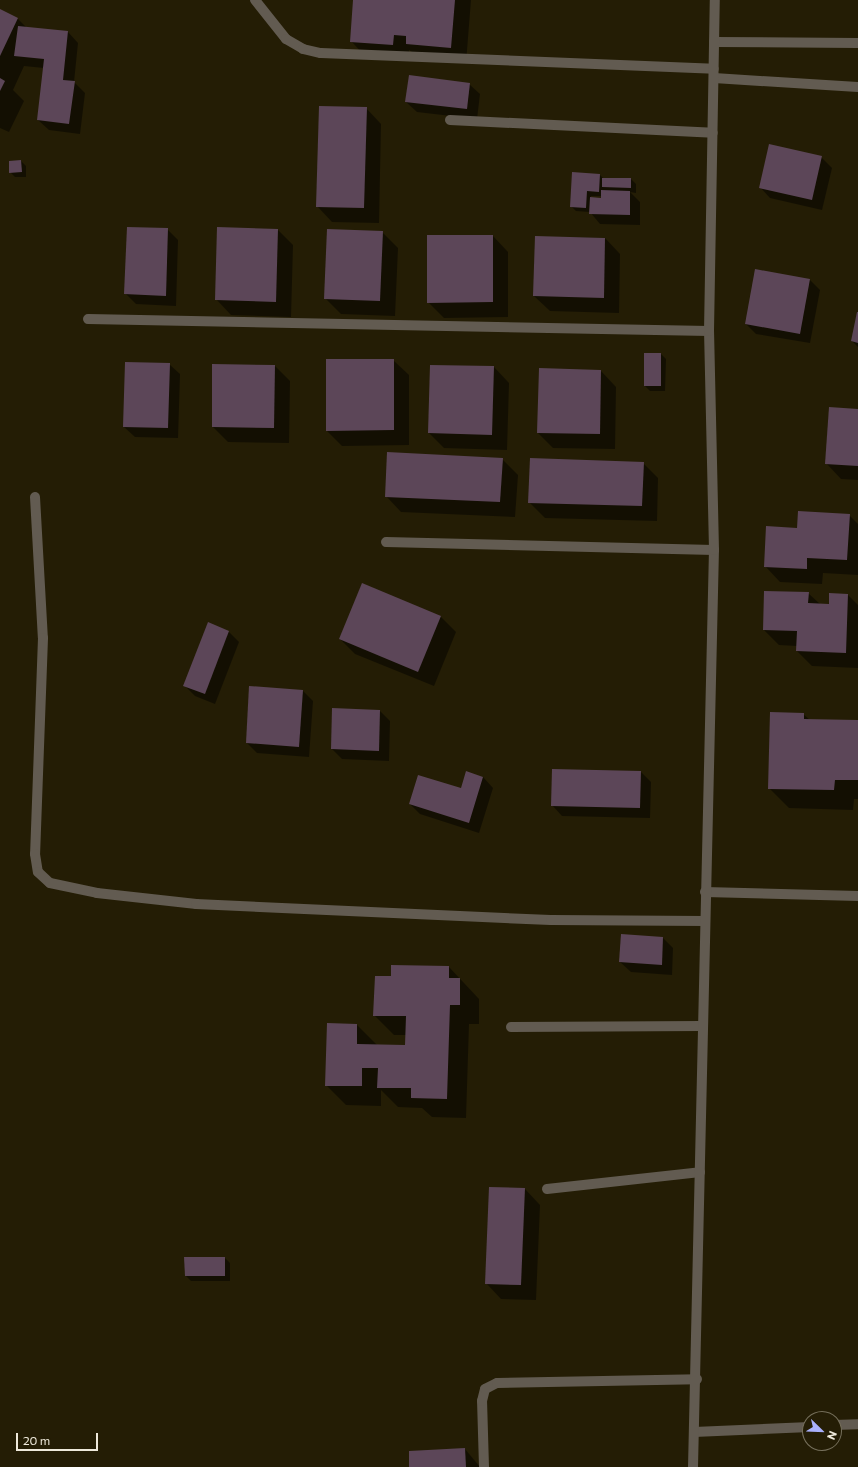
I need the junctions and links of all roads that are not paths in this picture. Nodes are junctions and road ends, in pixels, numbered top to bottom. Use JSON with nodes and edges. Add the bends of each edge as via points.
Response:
{"nodes":[{"id":1,"x":255,"y":0,"type":"edge"},
{"id":2,"x":715,"y":0,"type":"edge"},
{"id":3,"x":714,"y":42,"type":"junction"},
{"id":4,"x":858,"y":43,"type":"edge"},
{"id":5,"x":714,"y":73,"type":"junction"},
{"id":6,"x":858,"y":87,"type":"edge"},
{"id":7,"x":450,"y":120,"type":"dead end"},
{"id":8,"x":713,"y":133,"type":"junction"},
{"id":9,"x":88,"y":319,"type":"dead end"},
{"id":10,"x":709,"y":331,"type":"junction"},
{"id":11,"x":35,"y":498,"type":"dead end"},
{"id":12,"x":386,"y":542,"type":"dead end"},
{"id":13,"x":714,"y":550,"type":"junction"},
{"id":14,"x":705,"y":892,"type":"junction"},
{"id":15,"x":858,"y":896,"type":"edge"},
{"id":16,"x":704,"y":922,"type":"junction"},
{"id":17,"x":702,"y":1026,"type":"junction"},
{"id":18,"x":511,"y":1027,"type":"dead end"},
{"id":19,"x":700,"y":1172,"type":"junction"},
{"id":20,"x":547,"y":1189,"type":"dead end"},
{"id":21,"x":697,"y":1379,"type":"junction"},
{"id":22,"x":858,"y":1424,"type":"edge"},
{"id":23,"x":842,"y":1425,"type":"edge"},
{"id":24,"x":802,"y":1427,"type":"edge"},
{"id":25,"x":694,"y":1432,"type":"junction"},
{"id":26,"x":484,"y":1467,"type":"edge"},
{"id":27,"x":693,"y":1467,"type":"edge"}],
"edges":[{"from":1,"to":5,"type":"street","via":[[286,39],[303,49],[321,53]]},
{"from":2,"to":3,"type":"street"},
{"from":3,"to":4,"type":"street"},
{"from":3,"to":5,"type":"street"},
{"from":5,"to":6,"type":"street"},
{"from":5,"to":8,"type":"street"},
{"from":7,"to":8,"type":"street"},
{"from":8,"to":10,"type":"street"},
{"from":9,"to":10,"type":"street"},
{"from":10,"to":13,"type":"street"},
{"from":11,"to":16,"type":"street","via":[[43,638],[35,854],[38,872],[50,882],[97,893],[196,904],[551,920]]},
{"from":12,"to":13,"type":"street"},
{"from":13,"to":14,"type":"street"},
{"from":14,"to":15,"type":"street"},
{"from":14,"to":16,"type":"street"},
{"from":16,"to":17,"type":"street"},
{"from":17,"to":18,"type":"street"},
{"from":17,"to":19,"type":"street"},
{"from":19,"to":20,"type":"street"},
{"from":19,"to":21,"type":"street"},
{"from":21,"to":25,"type":"street"},
{"from":21,"to":26,"type":"street","via":[[497,1383],[486,1389],[482,1400]]},
{"from":22,"to":23,"type":"street"},
{"from":24,"to":25,"type":"street"},
{"from":25,"to":27,"type":"street"}]}
